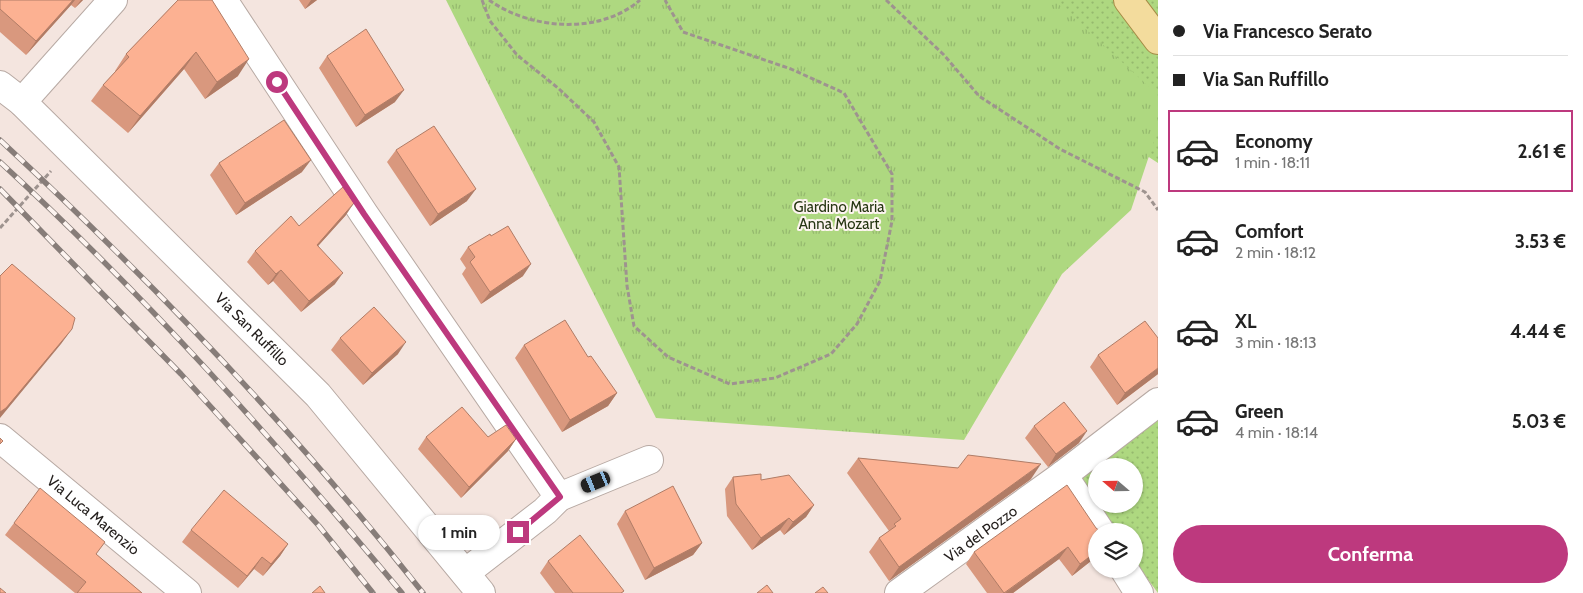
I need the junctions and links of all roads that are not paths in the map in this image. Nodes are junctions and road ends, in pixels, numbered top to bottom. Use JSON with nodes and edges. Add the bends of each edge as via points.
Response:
{"nodes":[{"id":1,"x":112,"y":0,"type":"edge"},
{"id":2,"x":223,"y":0,"type":"edge"},
{"id":3,"x":1128,"y":0,"type":"edge"},
{"id":4,"x":1158,"y":40,"type":"edge"},
{"id":5,"x":0,"y":85,"type":"edge"},
{"id":6,"x":22,"y":102,"type":"junction"},
{"id":7,"x":1158,"y":402,"type":"edge"},
{"id":8,"x":0,"y":438,"type":"edge"},
{"id":9,"x":650,"y":460,"type":"dead end"},
{"id":10,"x":1063,"y":475,"type":"junction"},
{"id":11,"x":552,"y":504,"type":"junction"},
{"id":12,"x":1095,"y":523,"type":"edge"},
{"id":13,"x":1130,"y":578,"type":"edge"},
{"id":14,"x":473,"y":583,"type":"edge"},
{"id":15,"x":187,"y":593,"type":"edge"},
{"id":16,"x":899,"y":593,"type":"edge"},
{"id":17,"x":1139,"y":593,"type":"edge"}],
"edges":[{"from":1,"to":6,"type":"street"},
{"from":2,"to":11,"type":"street"},
{"from":3,"to":4,"type":"main road"},
{"from":5,"to":6,"type":"street","name":"Via San Ruffillo"},
{"from":6,"to":14,"type":"street","name":"Via San Ruffillo","via":[[318,395]]},
{"from":7,"to":10,"type":"street","name":"Via del Pozzo"},
{"from":8,"to":15,"type":"street","name":"Via Luca Marenzio"},
{"from":9,"to":11,"type":"street","name":"Via San Ruffillo"},
{"from":10,"to":12,"type":"street"},
{"from":10,"to":16,"type":"street","name":"Via del Pozzo"},
{"from":11,"to":14,"type":"street","name":"Via San Ruffillo"},
{"from":13,"to":17,"type":"street"}]}
